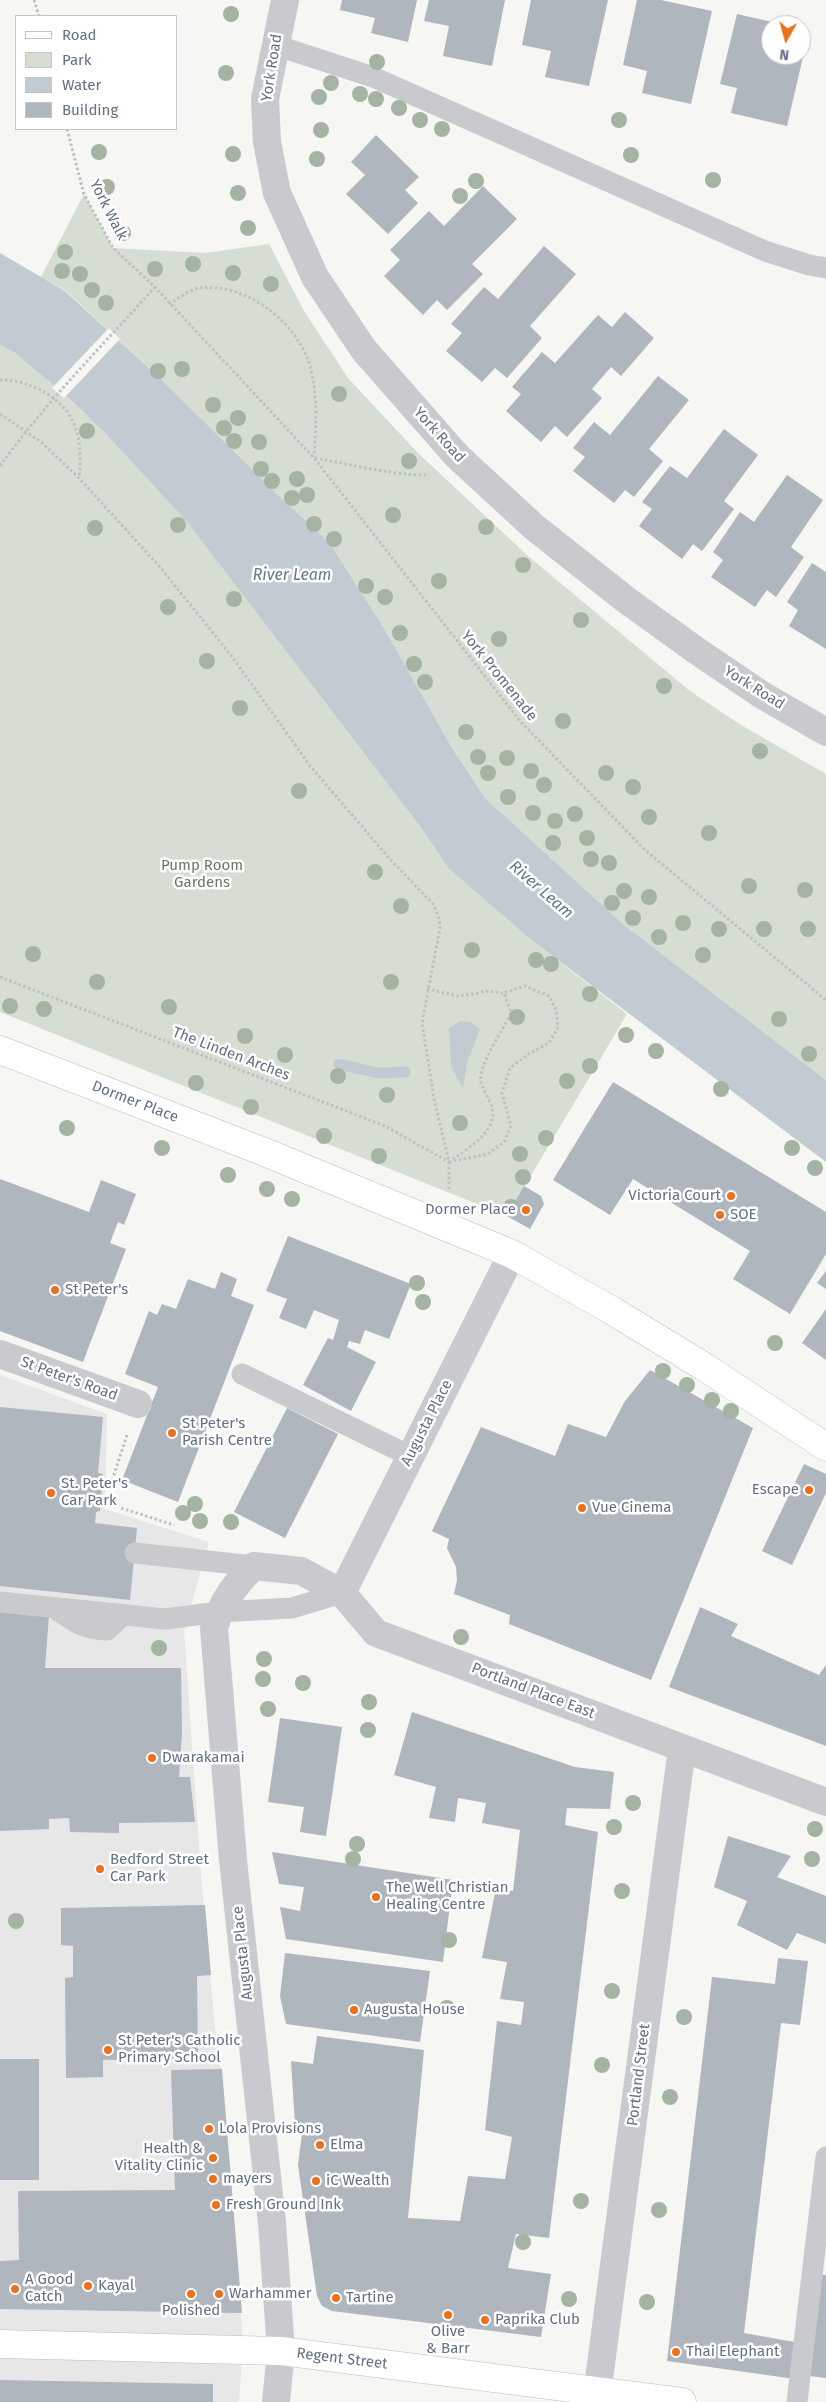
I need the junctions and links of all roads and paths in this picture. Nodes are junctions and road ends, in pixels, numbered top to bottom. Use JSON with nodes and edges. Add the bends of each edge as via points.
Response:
{"nodes":[{"id":1,"x":34,"y":0,"type":"edge"},
{"id":2,"x":285,"y":0,"type":"edge"},
{"id":3,"x":39,"y":15,"type":"edge"},
{"id":4,"x":275,"y":45,"type":"junction"},
{"id":5,"x":67,"y":130,"type":"edge"},
{"id":6,"x":826,"y":268,"type":"edge"},
{"id":7,"x":155,"y":288,"type":"junction"},
{"id":8,"x":169,"y":304,"type":"junction"},
{"id":9,"x":0,"y":380,"type":"edge"},
{"id":10,"x":53,"y":399,"type":"junction"},
{"id":11,"x":0,"y":414,"type":"edge"},
{"id":12,"x":25,"y":431,"type":"junction"},
{"id":13,"x":314,"y":458,"type":"junction"},
{"id":14,"x":0,"y":466,"type":"edge"},
{"id":15,"x":430,"y":473,"type":"dead end"},
{"id":16,"x":79,"y":478,"type":"junction"},
{"id":17,"x":826,"y":732,"type":"edge"},
{"id":18,"x":0,"y":977,"type":"edge"},
{"id":19,"x":427,"y":989,"type":"junction"},
{"id":20,"x":504,"y":993,"type":"junction"},
{"id":21,"x":826,"y":1000,"type":"edge"},
{"id":22,"x":0,"y":1050,"type":"edge"},
{"id":23,"x":449,"y":1162,"type":"junction"},
{"id":24,"x":449,"y":1189,"type":"dead end"},
{"id":25,"x":512,"y":1254,"type":"junction"},
{"id":26,"x":0,"y":1354,"type":"edge"},
{"id":27,"x":242,"y":1374,"type":"dead end"},
{"id":28,"x":134,"y":1416,"type":"joint"},
{"id":29,"x":826,"y":1447,"type":"edge"},
{"id":30,"x":410,"y":1456,"type":"junction"},
{"id":31,"x":175,"y":1525,"type":"dead end"},
{"id":32,"x":135,"y":1554,"type":"dead end"},
{"id":33,"x":254,"y":1566,"type":"junction"},
{"id":34,"x":342,"y":1593,"type":"junction"},
{"id":35,"x":0,"y":1602,"type":"edge"},
{"id":36,"x":219,"y":1612,"type":"junction"},
{"id":37,"x":682,"y":1748,"type":"junction"},
{"id":38,"x":826,"y":1802,"type":"edge"},
{"id":39,"x":826,"y":2158,"type":"edge"},
{"id":40,"x":0,"y":2344,"type":"edge"},
{"id":41,"x":280,"y":2352,"type":"junction"},
{"id":42,"x":597,"y":2397,"type":"edge"},
{"id":43,"x":276,"y":2402,"type":"edge"},
{"id":44,"x":682,"y":2402,"type":"edge"},
{"id":45,"x":797,"y":2402,"type":"edge"}],
"edges":[{"from":1,"to":3,"type":"path"},
{"from":2,"to":4,"type":"street","name":"York Road"},
{"from":4,"to":6,"type":"lane","via":[[373,77],[765,251]]},
{"from":4,"to":17,"type":"street","name":"York Road","via":[[265,99],[267,142],[277,193],[315,277],[364,350],[457,456],[534,527],[697,651],[762,695]]},
{"from":5,"to":7,"type":"path","name":"York Walk","via":[[84,194],[113,248]]},
{"from":7,"to":8,"type":"path","name":"York Walk"},
{"from":7,"to":10,"type":"path"},
{"from":8,"to":13,"type":"path","name":"York Promenade"},
{"from":8,"to":13,"type":"path","via":[[199,288],[226,291],[261,305],[286,326],[302,345],[310,366],[314,389]]},
{"from":9,"to":10,"type":"path","via":[[21,382]]},
{"from":10,"to":12,"type":"path"},
{"from":10,"to":16,"type":"path","via":[[70,417],[76,430]]},
{"from":11,"to":12,"type":"path"},
{"from":12,"to":14,"type":"path"},
{"from":12,"to":16,"type":"path"},
{"from":13,"to":15,"type":"path","via":[[423,476]]},
{"from":13,"to":21,"type":"path","name":"York Promenade","via":[[520,721],[645,850]]},
{"from":16,"to":19,"type":"path","via":[[159,566],[230,654],[335,796],[433,904],[440,918],[440,928]]},
{"from":18,"to":23,"type":"path","name":"The Linden Arches","via":[[385,1126]]},
{"from":19,"to":20,"type":"path","via":[[458,996],[485,991]]},
{"from":19,"to":23,"type":"path","via":[[422,1023],[425,1047]]},
{"from":20,"to":23,"type":"path","via":[[511,1013],[487,1056],[480,1078],[490,1100],[493,1120],[485,1136]]},
{"from":20,"to":23,"type":"path","via":[[525,986],[549,996],[556,1010],[558,1027],[549,1043],[510,1068],[502,1094],[511,1126],[504,1142],[488,1154]]},
{"from":22,"to":25,"type":"street","name":"Dormer Place","via":[[229,1138]]},
{"from":23,"to":24,"type":"path"},
{"from":25,"to":29,"type":"street","name":"Dormer Place","via":[[703,1366]]},
{"from":25,"to":30,"type":"street","name":"Augusta Place"},
{"from":26,"to":28,"type":"street","name":"St Peter's Road"},
{"from":27,"to":30,"type":"lane"},
{"from":28,"to":31,"type":"path","via":[[110,1494],[121,1508]]},
{"from":30,"to":34,"type":"street","name":"Augusta Place"},
{"from":32,"to":33,"type":"lane"},
{"from":33,"to":34,"type":"street","name":"Portland Place East","via":[[301,1571]]},
{"from":33,"to":36,"type":"street","name":"Augusta Place","via":[[235,1584]]},
{"from":34,"to":36,"type":"lane","via":[[292,1608]]},
{"from":34,"to":37,"type":"street","name":"Portland Place East","via":[[376,1633]]},
{"from":35,"to":36,"type":"lane","via":[[55,1608],[82,1627],[107,1630],[123,1615],[165,1619]]},
{"from":36,"to":41,"type":"street","name":"Augusta Place","via":[[214,1628],[233,1860],[272,2223]]},
{"from":37,"to":38,"type":"street","name":"Portland Place East"},
{"from":37,"to":42,"type":"street","name":"Portland Street"},
{"from":39,"to":45,"type":"lane"},
{"from":40,"to":41,"type":"street","name":"Regent Street"},
{"from":41,"to":42,"type":"street","name":"Regent Street"},
{"from":41,"to":43,"type":"street","name":"Augusta Place"},
{"from":42,"to":44,"type":"street","name":"Regent Street"}]}
